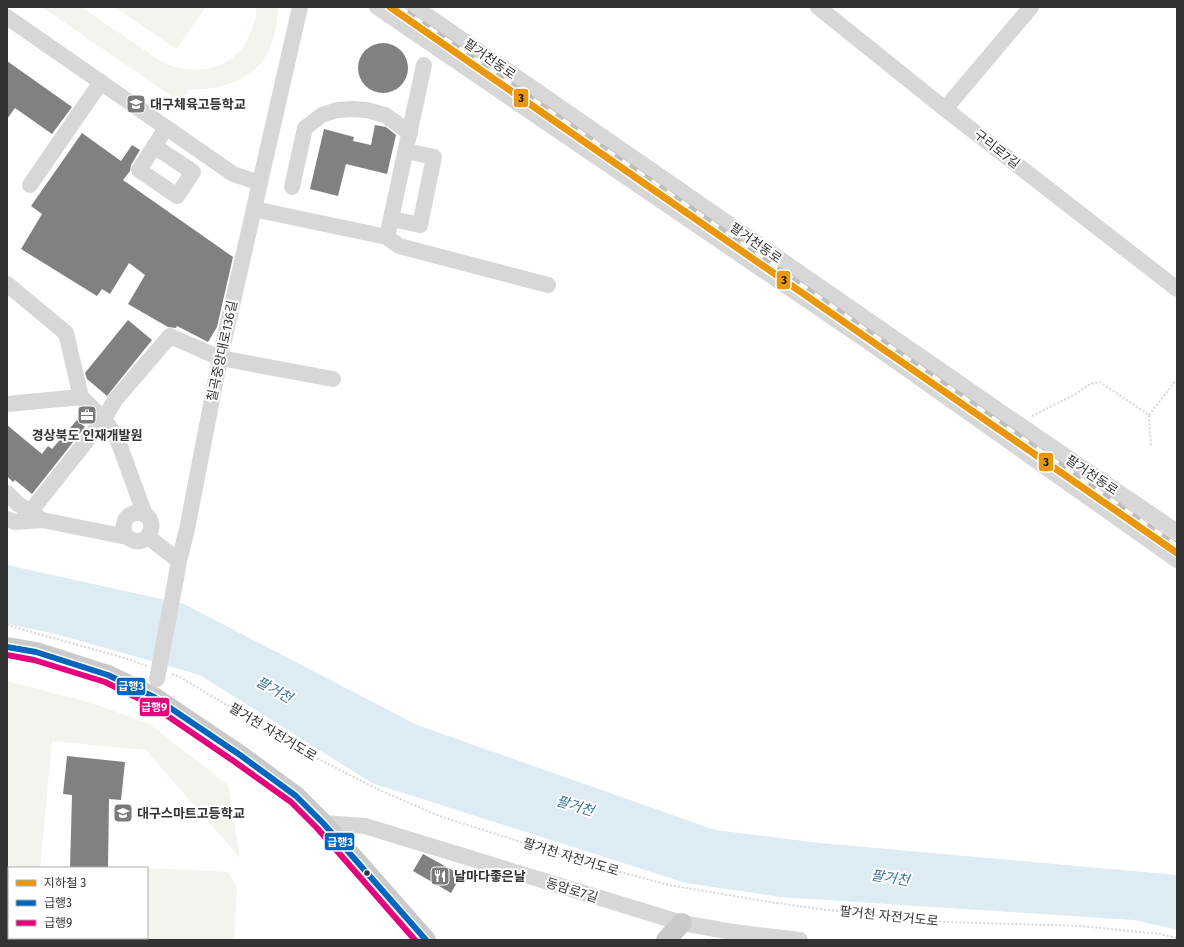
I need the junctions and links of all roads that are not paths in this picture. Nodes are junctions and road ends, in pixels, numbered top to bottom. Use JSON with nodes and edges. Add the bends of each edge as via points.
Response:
{"nodes":[{"id":1,"x":300,"y":7,"type":"edge"},
{"id":2,"x":377,"y":7,"type":"edge"},
{"id":3,"x":415,"y":7,"type":"edge"},
{"id":4,"x":818,"y":7,"type":"edge"},
{"id":5,"x":1031,"y":7,"type":"edge"},
{"id":6,"x":7,"y":17,"type":"edge"},
{"id":7,"x":424,"y":65,"type":"dead end"},
{"id":8,"x":101,"y":82,"type":"junction"},
{"id":9,"x":945,"y":109,"type":"junction"},
{"id":10,"x":166,"y":128,"type":"junction"},
{"id":11,"x":410,"y":133,"type":"junction"},
{"id":12,"x":154,"y":146,"type":"dead end"},
{"id":13,"x":406,"y":151,"type":"junction"},
{"id":14,"x":260,"y":183,"type":"junction"},
{"id":15,"x":30,"y":185,"type":"dead end"},
{"id":16,"x":292,"y":187,"type":"dead end"},
{"id":17,"x":254,"y":209,"type":"junction"},
{"id":18,"x":392,"y":219,"type":"junction"},
{"id":19,"x":387,"y":237,"type":"junction"},
{"id":20,"x":7,"y":284,"type":"edge"},
{"id":21,"x":548,"y":285,"type":"dead end"},
{"id":22,"x":1177,"y":289,"type":"edge"},
{"id":23,"x":220,"y":358,"type":"junction"},
{"id":24,"x":333,"y":379,"type":"dead end"},
{"id":25,"x":80,"y":397,"type":"junction"},
{"id":26,"x":7,"y":404,"type":"edge"},
{"id":27,"x":104,"y":419,"type":"junction"},
{"id":28,"x":7,"y":493,"type":"edge"},
{"id":29,"x":145,"y":515,"type":"junction"},
{"id":30,"x":36,"y":516,"type":"junction"},
{"id":31,"x":7,"y":519,"type":"edge"},
{"id":32,"x":1177,"y":532,"type":"edge"},
{"id":33,"x":148,"y":536,"type":"junction"},
{"id":34,"x":127,"y":537,"type":"junction"},
{"id":35,"x":1177,"y":560,"type":"edge"},
{"id":36,"x":179,"y":562,"type":"junction"},
{"id":37,"x":7,"y":647,"type":"edge"},
{"id":38,"x":153,"y":681,"type":"junction"},
{"id":39,"x":323,"y":823,"type":"junction"},
{"id":40,"x":682,"y":924,"type":"junction"},
{"id":41,"x":730,"y":936,"type":"edge"},
{"id":42,"x":426,"y":940,"type":"edge"},
{"id":43,"x":666,"y":940,"type":"edge"},
{"id":44,"x":800,"y":940,"type":"edge"}],
"edges":[{"from":1,"to":14,"type":"street","name":"칠곡중앙대로136길"},
{"from":2,"to":35,"type":"street","name":"팔거천동로","via":[[866,340]]},
{"from":3,"to":32,"type":"street","name":"팔거천동로"},
{"from":4,"to":9,"type":"street","name":"구리로7길"},
{"from":5,"to":9,"type":"street"},
{"from":6,"to":8,"type":"street"},
{"from":7,"to":11,"type":"street"},
{"from":8,"to":10,"type":"street"},
{"from":8,"to":15,"type":"street"},
{"from":9,"to":22,"type":"street","name":"구리로7길"},
{"from":10,"to":12,"type":"street"},
{"from":10,"to":14,"type":"street","via":[[233,174]]},
{"from":11,"to":13,"type":"street"},
{"from":11,"to":16,"type":"street","via":[[385,115],[367,110],[337,110],[322,115],[306,128]]},
{"from":13,"to":18,"type":"street"},
{"from":13,"to":18,"type":"street","via":[[434,156],[420,224]]},
{"from":14,"to":17,"type":"street","name":"칠곡중앙대로136길"},
{"from":17,"to":19,"type":"street"},
{"from":17,"to":23,"type":"street","name":"칠곡중앙대로136길"},
{"from":18,"to":19,"type":"street"},
{"from":19,"to":21,"type":"street","via":[[399,246]]},
{"from":20,"to":25,"type":"street","via":[[66,334]]},
{"from":23,"to":24,"type":"street"},
{"from":23,"to":27,"type":"street","via":[[170,336],[115,400]]},
{"from":23,"to":36,"type":"street","name":"칠곡중앙대로136길"},
{"from":25,"to":26,"type":"street"},
{"from":25,"to":27,"type":"street"},
{"from":27,"to":29,"type":"street","via":[[117,438]]},
{"from":27,"to":30,"type":"street"},
{"from":28,"to":30,"type":"street"},
{"from":29,"to":33,"type":"street","via":[[152,528]]},
{"from":29,"to":34,"type":"street","via":[[136,513],[128,517],[123,525]]},
{"from":30,"to":31,"type":"street","via":[[15,522]]},
{"from":30,"to":34,"type":"street"},
{"from":33,"to":34,"type":"street","via":[[140,541]]},
{"from":33,"to":36,"type":"street"},
{"from":36,"to":38,"type":"street","name":"칠곡중앙대로136길","bridge":true},
{"from":37,"to":38,"type":"main road","via":[[36,652],[108,675]]},
{"from":38,"to":39,"type":"main road","via":[[240,755],[296,796]]},
{"from":39,"to":40,"type":"street","name":"동암로7길","via":[[365,826]]},
{"from":39,"to":42,"type":"main road"},
{"from":40,"to":41,"type":"street","name":"동암로7길"},
{"from":40,"to":43,"type":"main road"},
{"from":41,"to":44,"type":"street","name":"동암로7길"}]}
